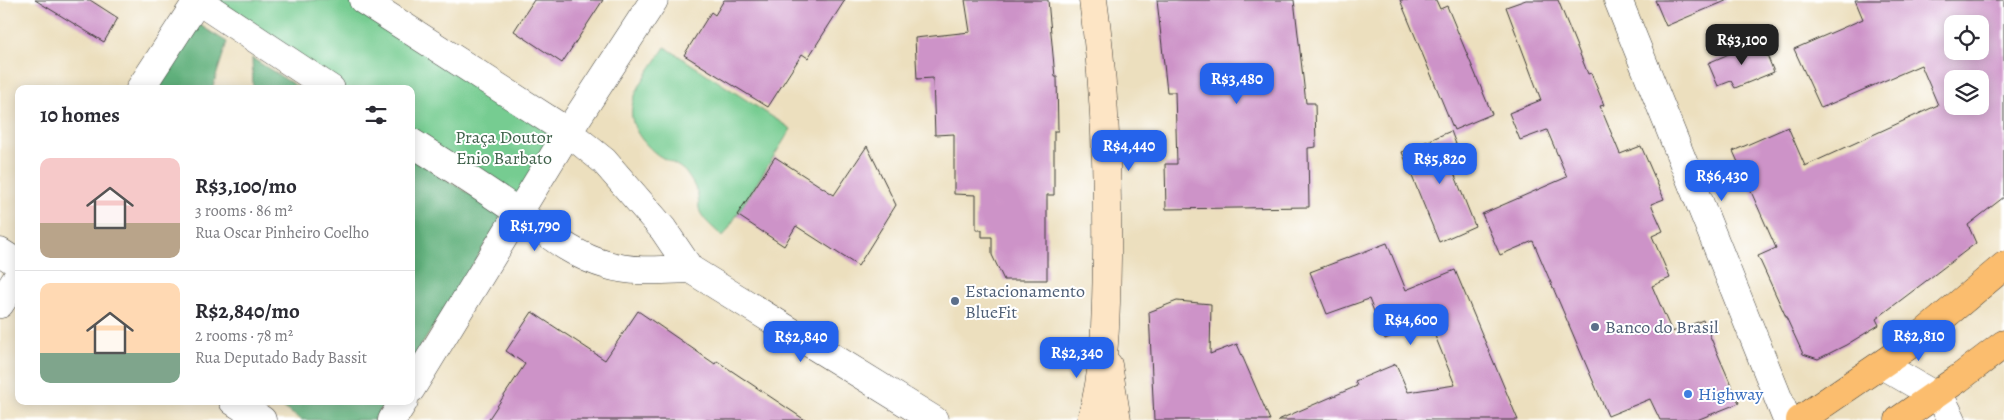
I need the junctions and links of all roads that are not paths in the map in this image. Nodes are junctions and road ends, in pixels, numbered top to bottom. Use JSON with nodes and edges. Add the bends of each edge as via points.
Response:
{"nodes":[{"id":1,"x":198,"y":0,"type":"edge"},
{"id":2,"x":363,"y":0,"type":"edge"},
{"id":3,"x":654,"y":0,"type":"edge"},
{"id":4,"x":1094,"y":0,"type":"edge"},
{"id":5,"x":1618,"y":0,"type":"edge"},
{"id":6,"x":143,"y":85,"type":"edge"},
{"id":7,"x":325,"y":85,"type":"edge"},
{"id":8,"x":568,"y":132,"type":"junction"},
{"id":9,"x":415,"y":145,"type":"edge"},
{"id":10,"x":520,"y":213,"type":"junction"},
{"id":11,"x":0,"y":252,"type":"edge"},
{"id":12,"x":15,"y":261,"type":"edge"},
{"id":13,"x":2004,"y":266,"type":"edge"},
{"id":14,"x":690,"y":270,"type":"junction"},
{"id":15,"x":15,"y":281,"type":"edge"},
{"id":16,"x":0,"y":304,"type":"edge"},
{"id":17,"x":2004,"y":344,"type":"edge"},
{"id":18,"x":1103,"y":346,"type":"junction"},
{"id":19,"x":1882,"y":365,"type":"junction"},
{"id":20,"x":415,"y":383,"type":"edge"},
{"id":21,"x":1934,"y":395,"type":"junction"},
{"id":22,"x":239,"y":405,"type":"edge"},
{"id":23,"x":401,"y":405,"type":"edge"},
{"id":24,"x":262,"y":420,"type":"edge"},
{"id":25,"x":392,"y":420,"type":"edge"},
{"id":26,"x":934,"y":420,"type":"edge"},
{"id":27,"x":1091,"y":420,"type":"edge"},
{"id":28,"x":1117,"y":420,"type":"edge"},
{"id":29,"x":1787,"y":420,"type":"edge"},
{"id":30,"x":1800,"y":420,"type":"edge"},
{"id":31,"x":1899,"y":420,"type":"edge"},
{"id":32,"x":1952,"y":420,"type":"edge"}],
"edges":[{"from":1,"to":6,"type":"street"},
{"from":1,"to":7,"type":"street"},
{"from":2,"to":8,"type":"street"},
{"from":3,"to":8,"type":"street"},
{"from":4,"to":18,"type":"main road","via":[[1101,56],[1108,184]]},
{"from":5,"to":29,"type":"street"},
{"from":8,"to":10,"type":"street"},
{"from":8,"to":14,"type":"street","via":[[604,161],[639,200]]},
{"from":9,"to":10,"type":"street"},
{"from":10,"to":14,"type":"street","via":[[568,247],[607,265],[637,270]]},
{"from":10,"to":20,"type":"street"},
{"from":11,"to":12,"type":"street"},
{"from":13,"to":19,"type":"highway"},
{"from":14,"to":26,"type":"street"},
{"from":15,"to":16,"type":"street"},
{"from":17,"to":21,"type":"highway"},
{"from":18,"to":27,"type":"main road"},
{"from":18,"to":28,"type":"main road"},
{"from":19,"to":21,"type":"street"},
{"from":19,"to":30,"type":"highway"},
{"from":21,"to":31,"type":"highway"},
{"from":21,"to":32,"type":"street"},
{"from":22,"to":24,"type":"street"},
{"from":23,"to":25,"type":"street"}]}
